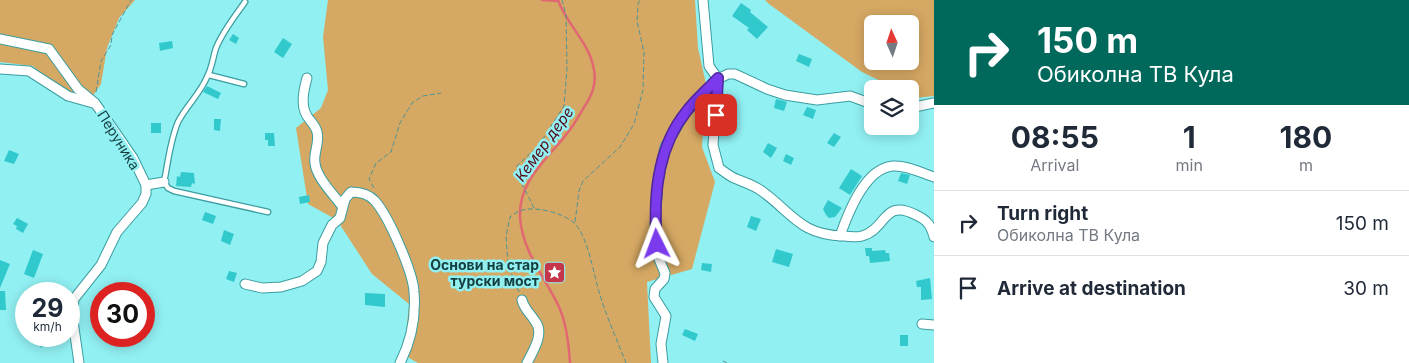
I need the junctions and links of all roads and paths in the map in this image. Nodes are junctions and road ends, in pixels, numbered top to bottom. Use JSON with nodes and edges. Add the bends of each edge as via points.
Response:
{"nodes":[{"id":1,"x":131,"y":0,"type":"edge"},
{"id":2,"x":562,"y":0,"type":"edge"},
{"id":3,"x":640,"y":0,"type":"edge"},
{"id":4,"x":703,"y":0,"type":"edge"},
{"id":5,"x":245,"y":2,"type":"dead end"},
{"id":6,"x":0,"y":39,"type":"edge"},
{"id":7,"x":0,"y":69,"type":"edge"},
{"id":8,"x":208,"y":75,"type":"junction"},
{"id":9,"x":308,"y":78,"type":"dead end"},
{"id":10,"x":718,"y":78,"type":"junction"},
{"id":11,"x":244,"y":84,"type":"dead end"},
{"id":12,"x":441,"y":93,"type":"dead end"},
{"id":13,"x":864,"y":101,"type":"edge"},
{"id":14,"x":96,"y":103,"type":"junction"},
{"id":15,"x":934,"y":103,"type":"edge"},
{"id":16,"x":919,"y":106,"type":"edge"},
{"id":17,"x":934,"y":177,"type":"edge"},
{"id":18,"x":164,"y":182,"type":"junction"},
{"id":19,"x":146,"y":185,"type":"junction"},
{"id":20,"x":377,"y":194,"type":"dead end"},
{"id":21,"x":342,"y":206,"type":"junction"},
{"id":22,"x":534,"y":209,"type":"junction"},
{"id":23,"x":268,"y":212,"type":"dead end"},
{"id":24,"x":574,"y":223,"type":"junction"},
{"id":25,"x":840,"y":236,"type":"junction"},
{"id":26,"x":934,"y":237,"type":"edge"},
{"id":27,"x":244,"y":284,"type":"dead end"},
{"id":28,"x":522,"y":300,"type":"joint"},
{"id":29,"x":922,"y":324,"type":"dead end"},
{"id":30,"x":934,"y":325,"type":"edge"},
{"id":31,"x":723,"y":361,"type":"dead end"},
{"id":32,"x":79,"y":363,"type":"edge"},
{"id":33,"x":400,"y":363,"type":"edge"},
{"id":34,"x":527,"y":363,"type":"edge"},
{"id":35,"x":626,"y":363,"type":"edge"},
{"id":36,"x":663,"y":363,"type":"edge"},
{"id":37,"x":727,"y":363,"type":"edge"}],
"edges":[{"from":1,"to":14,"type":"path","via":[[101,61]]},
{"from":2,"to":22,"type":"path","via":[[566,15],[564,106],[539,145],[516,167]]},
{"from":3,"to":24,"type":"path","via":[[637,21],[644,52],[643,90],[634,124],[620,147],[583,181]]},
{"from":4,"to":10,"type":"street","via":[[709,66]]},
{"from":5,"to":8,"type":"lane","via":[[216,48]]},
{"from":6,"to":14,"type":"street","name":"Перуника","via":[[49,49],[78,89]]},
{"from":7,"to":14,"type":"street","via":[[29,71],[68,96]]},
{"from":8,"to":11,"type":"lane"},
{"from":8,"to":18,"type":"lane","via":[[178,123]]},
{"from":9,"to":21,"type":"street","via":[[304,104],[306,114],[317,131],[315,163],[318,173]]},
{"from":10,"to":13,"type":"street","via":[[735,74],[785,95],[818,100],[850,96]]},
{"from":10,"to":25,"type":"street","via":[[713,145],[719,168],[762,191],[809,230]]},
{"from":10,"to":36,"type":"street","via":[[685,113],[665,147],[658,181],[655,227],[665,273],[654,297],[666,316],[661,344]]},
{"from":12,"to":20,"type":"path","via":[[423,96],[412,103],[400,123],[391,152],[376,164],[369,179]]},
{"from":14,"to":19,"type":"street","name":"Перуника","via":[[133,158]]},
{"from":15,"to":16,"type":"street"},
{"from":17,"to":25,"type":"street","via":[[895,166],[877,172],[868,180],[847,214]]},
{"from":18,"to":19,"type":"street"},
{"from":18,"to":23,"type":"lane","via":[[174,191]]},
{"from":19,"to":32,"type":"street","name":"Перуника","via":[[142,203],[117,232],[101,265],[74,299],[72,314]]},
{"from":21,"to":27,"type":"street","via":[[340,218],[323,242],[322,262],[317,271],[302,281],[281,287],[262,288]]},
{"from":21,"to":33,"type":"street","via":[[351,192],[366,194],[376,201],[394,232],[410,271],[414,308],[408,344]]},
{"from":22,"to":24,"type":"path","via":[[557,214]]},
{"from":22,"to":28,"type":"path","via":[[521,210],[510,217],[506,236],[508,265]]},
{"from":24,"to":35,"type":"path","via":[[582,235]]},
{"from":25,"to":26,"type":"street","via":[[862,236],[873,230],[888,213],[899,209],[924,219],[932,226]]},
{"from":28,"to":34,"type":"street","via":[[539,325],[539,334]]},
{"from":29,"to":30,"type":"street"},
{"from":31,"to":37,"type":"path"}]}
